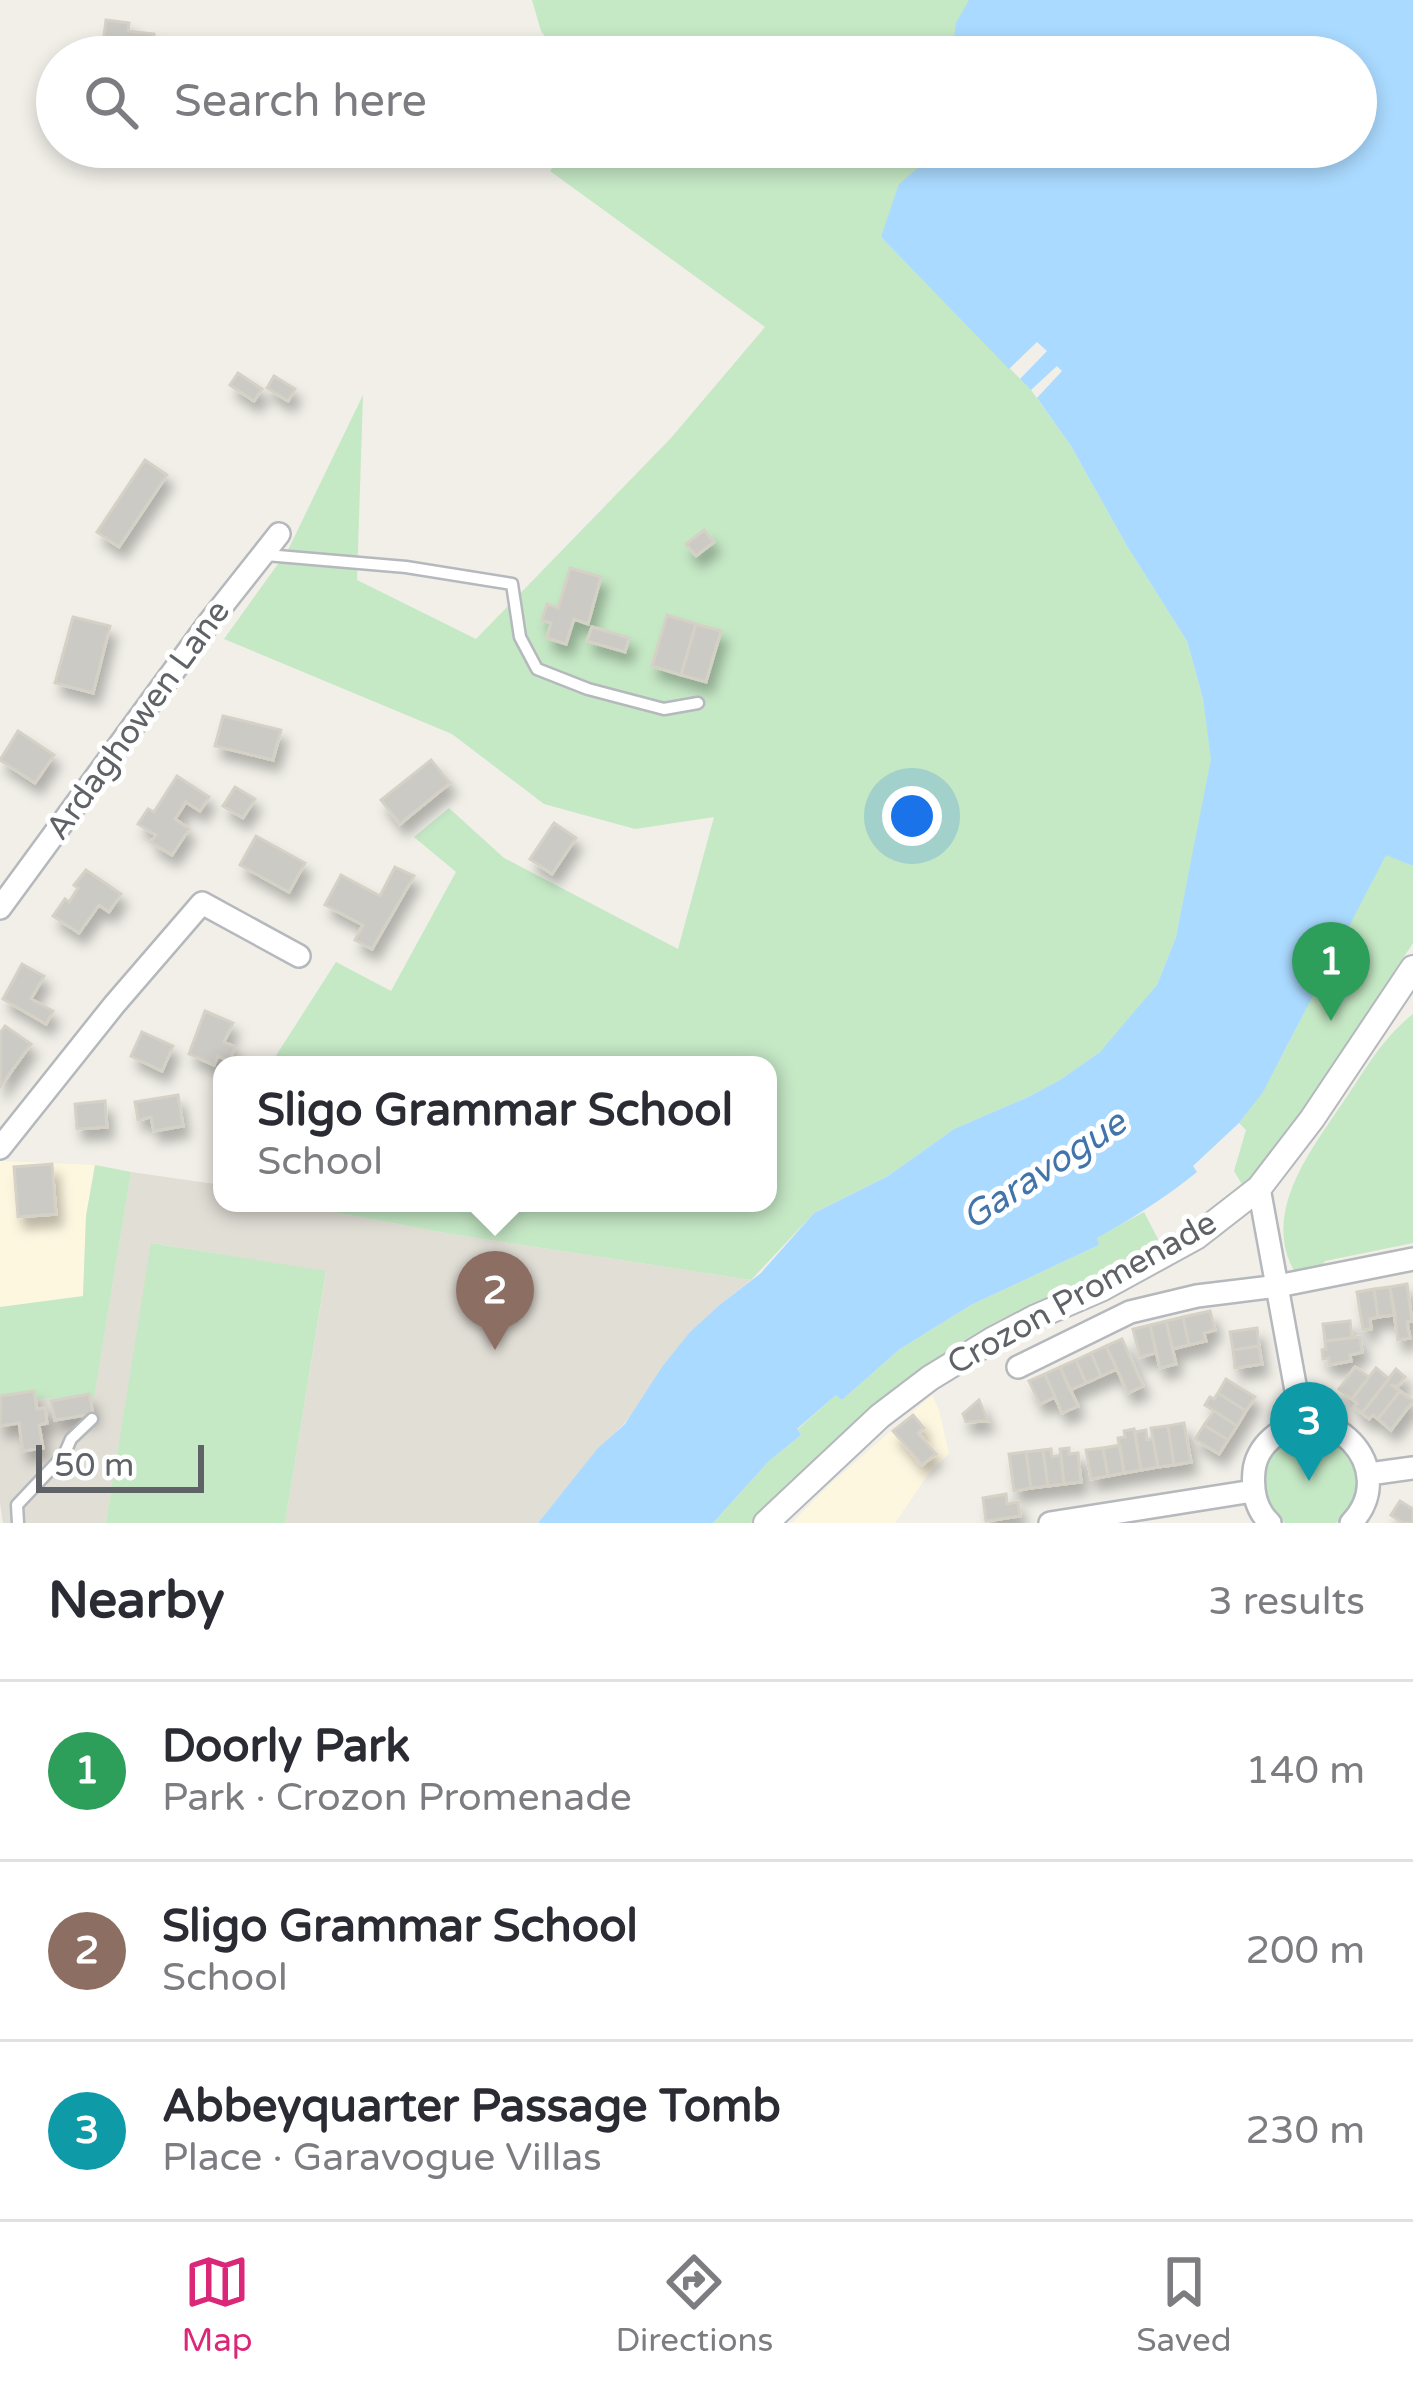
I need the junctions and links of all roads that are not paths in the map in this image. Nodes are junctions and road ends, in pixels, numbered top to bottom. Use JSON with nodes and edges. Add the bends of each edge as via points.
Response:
{"nodes":[{"id":1,"x":279,"y":534,"type":"dead end"},
{"id":2,"x":263,"y":554,"type":"junction"},
{"id":3,"x":698,"y":703,"type":"dead end"},
{"id":4,"x":0,"y":908,"type":"edge"},
{"id":5,"x":299,"y":956,"type":"dead end"},
{"id":6,"x":1411,"y":975,"type":"edge"},
{"id":7,"x":0,"y":1148,"type":"edge"},
{"id":8,"x":1259,"y":1188,"type":"junction"},
{"id":9,"x":1413,"y":1259,"type":"edge"},
{"id":10,"x":1278,"y":1286,"type":"junction"},
{"id":11,"x":1018,"y":1367,"type":"dead end"},
{"id":12,"x":92,"y":1418,"type":"dead end"},
{"id":13,"x":1302,"y":1424,"type":"junction"},
{"id":14,"x":1413,"y":1468,"type":"edge"},
{"id":15,"x":1369,"y":1474,"type":"junction"},
{"id":16,"x":1253,"y":1491,"type":"junction"},
{"id":17,"x":18,"y":1523,"type":"edge"},
{"id":18,"x":766,"y":1523,"type":"edge"},
{"id":19,"x":1050,"y":1523,"type":"edge"},
{"id":20,"x":1270,"y":1523,"type":"edge"},
{"id":21,"x":1351,"y":1523,"type":"edge"}],
"edges":[{"from":1,"to":2,"type":"street","name":"Ardaghowen Lane"},
{"from":2,"to":3,"type":"lane","via":[[512,584],[520,637],[537,669],[664,709]]},
{"from":2,"to":4,"type":"street","name":"Ardaghowen Lane"},
{"from":5,"to":7,"type":"street","via":[[202,903]]},
{"from":6,"to":8,"type":"street","name":"Crozon Promenade"},
{"from":8,"to":10,"type":"street"},
{"from":8,"to":18,"type":"street","name":"Crozon Promenade","via":[[1196,1237],[930,1378]]},
{"from":9,"to":10,"type":"street"},
{"from":10,"to":11,"type":"street","via":[[1130,1312]]},
{"from":10,"to":13,"type":"street"},
{"from":12,"to":17,"type":"lane","via":[[17,1505]]},
{"from":13,"to":15,"type":"street","via":[[1347,1436]]},
{"from":13,"to":16,"type":"street","via":[[1265,1444]]},
{"from":14,"to":15,"type":"street"},
{"from":15,"to":21,"type":"street"},
{"from":16,"to":19,"type":"street"},
{"from":16,"to":20,"type":"street"}]}
